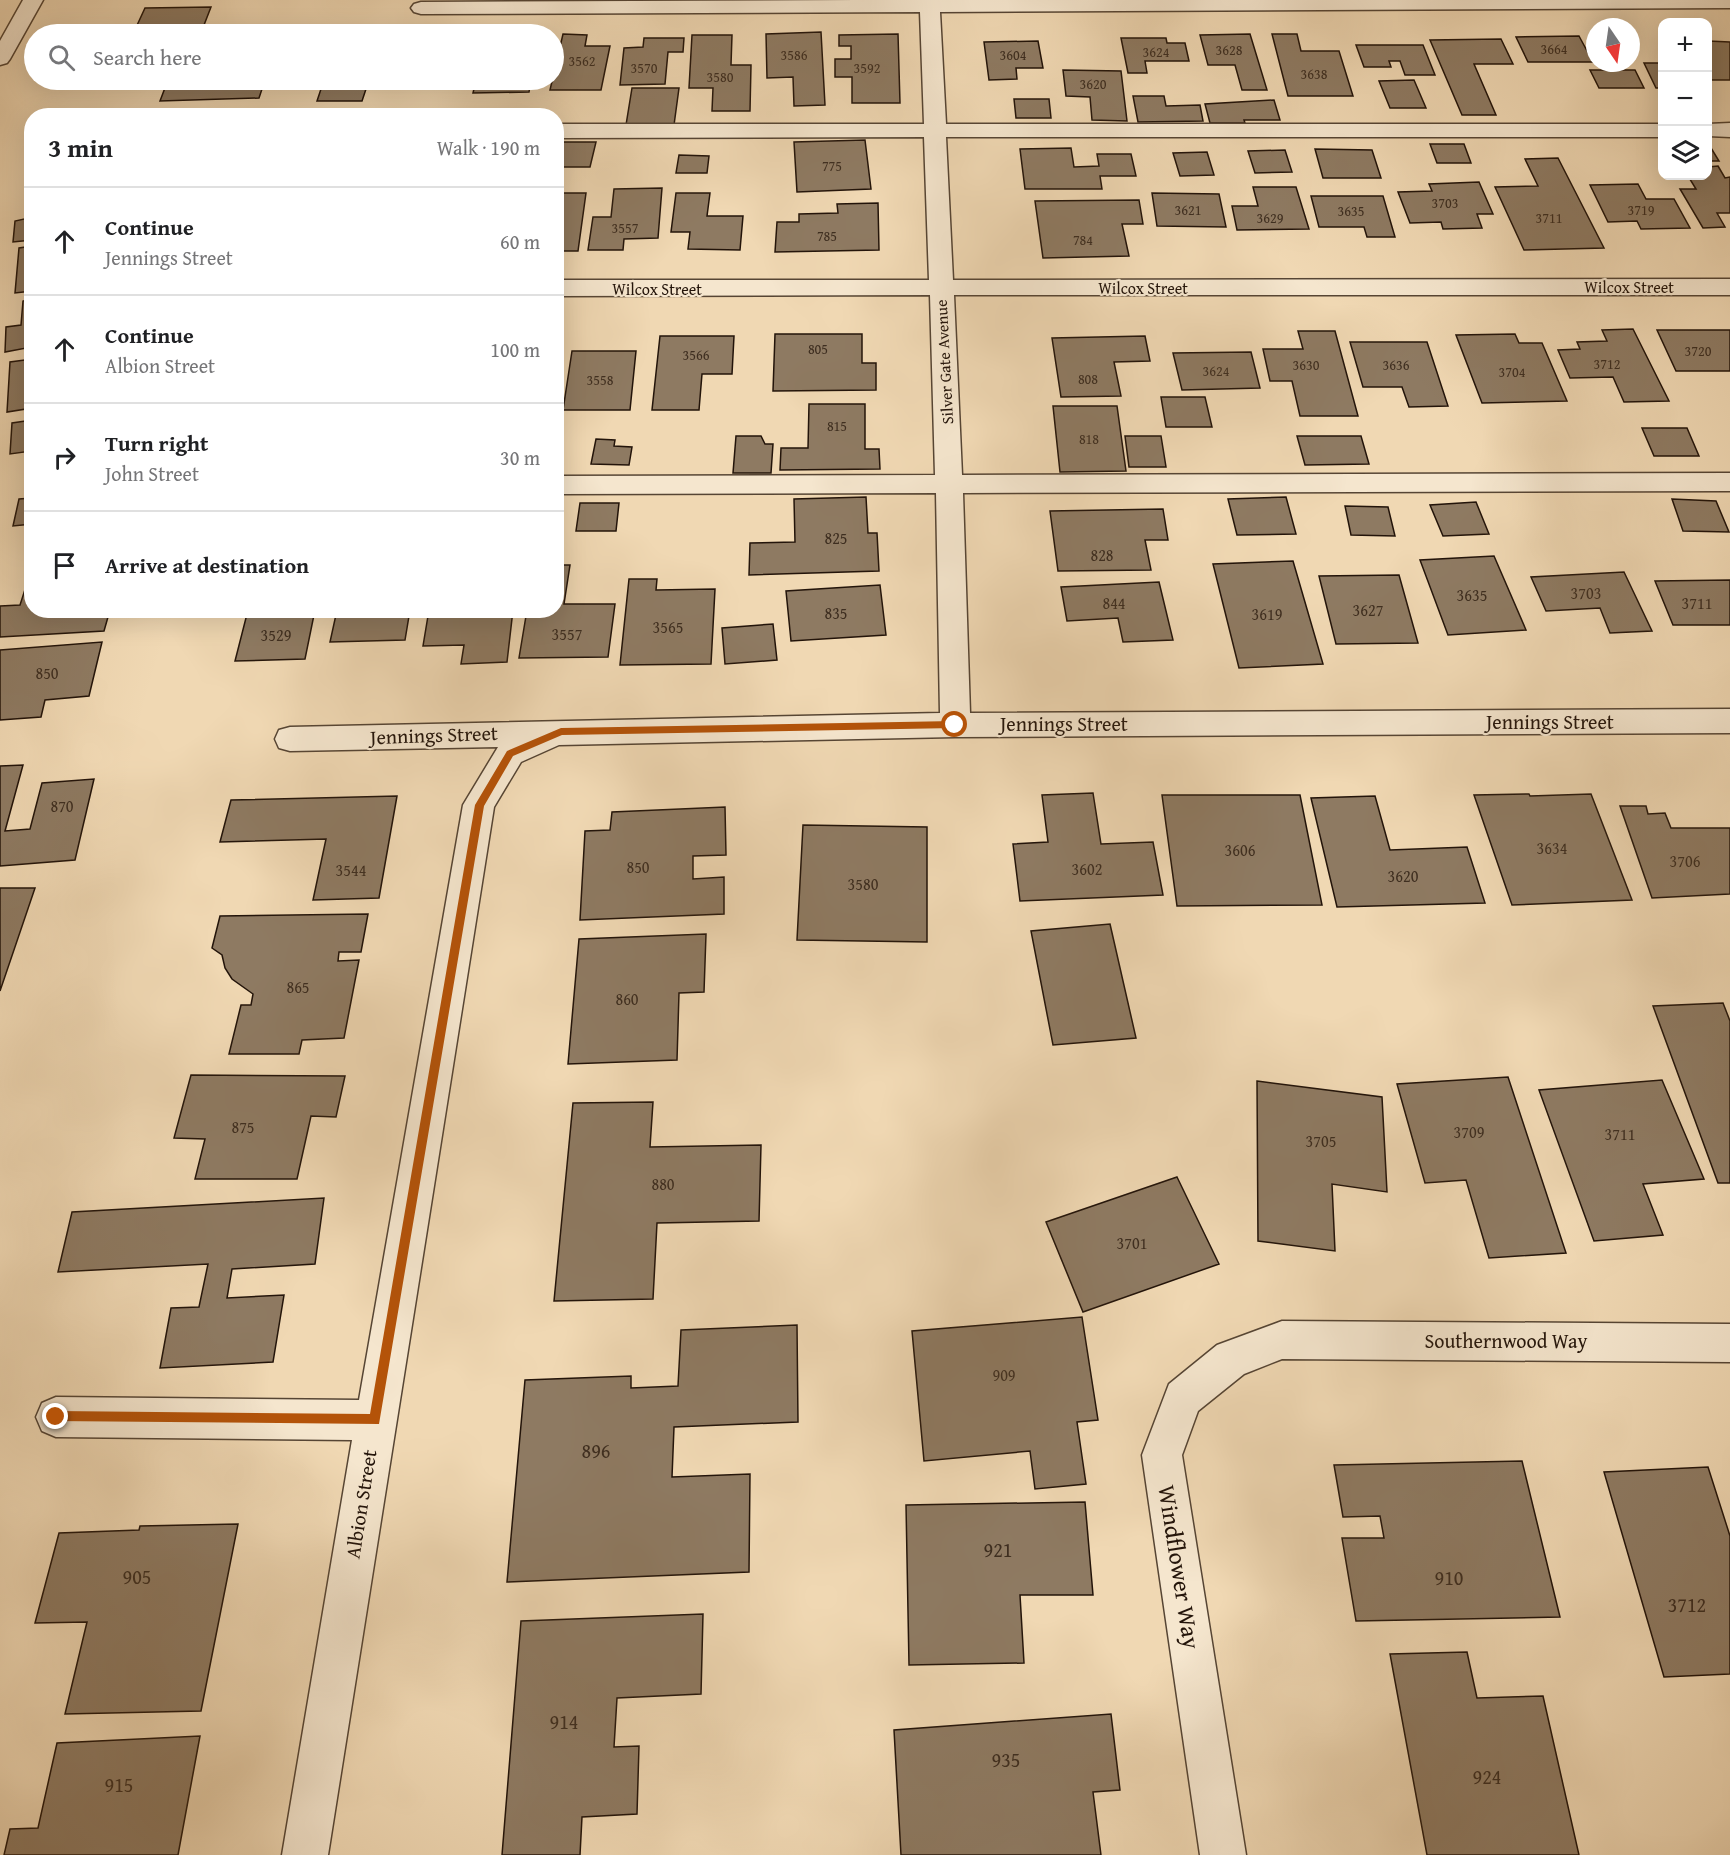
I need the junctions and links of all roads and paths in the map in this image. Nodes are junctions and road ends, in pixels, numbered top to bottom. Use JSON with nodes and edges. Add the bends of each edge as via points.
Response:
{"nodes":[{"id":1,"x":33,"y":0,"type":"edge"},
{"id":2,"x":930,"y":2,"type":"edge"},
{"id":3,"x":1730,"y":2,"type":"edge"},
{"id":4,"x":560,"y":3,"type":"edge"},
{"id":5,"x":421,"y":8,"type":"dead end"},
{"id":6,"x":0,"y":59,"type":"edge"},
{"id":7,"x":1658,"y":130,"type":"edge"},
{"id":8,"x":1712,"y":130,"type":"edge"},
{"id":9,"x":1730,"y":130,"type":"edge"},
{"id":10,"x":564,"y":131,"type":"edge"},
{"id":11,"x":934,"y":132,"type":"junction"},
{"id":12,"x":1730,"y":287,"type":"edge"},
{"id":13,"x":564,"y":288,"type":"edge"},
{"id":14,"x":940,"y":289,"type":"junction"},
{"id":15,"x":1730,"y":482,"type":"edge"},
{"id":16,"x":564,"y":485,"type":"edge"},
{"id":17,"x":949,"y":485,"type":"junction"},
{"id":18,"x":1730,"y":721,"type":"edge"},
{"id":19,"x":955,"y":725,"type":"junction"},
{"id":20,"x":561,"y":731,"type":"junction"},
{"id":21,"x":290,"y":739,"type":"dead end"},
{"id":22,"x":1282,"y":1340,"type":"joint"},
{"id":23,"x":1730,"y":1343,"type":"edge"},
{"id":24,"x":56,"y":1417,"type":"dead end"},
{"id":25,"x":375,"y":1420,"type":"junction"},
{"id":26,"x":306,"y":1855,"type":"edge"},
{"id":27,"x":1223,"y":1855,"type":"edge"}],
"edges":[{"from":1,"to":6,"type":"street"},
{"from":2,"to":3,"type":"street"},
{"from":2,"to":4,"type":"street"},
{"from":2,"to":11,"type":"street","name":"Silver Gate Avenue"},
{"from":4,"to":5,"type":"street"},
{"from":7,"to":11,"type":"street"},
{"from":8,"to":9,"type":"street"},
{"from":10,"to":11,"type":"street"},
{"from":11,"to":14,"type":"street","name":"Silver Gate Avenue"},
{"from":12,"to":14,"type":"street","name":"Wilcox Street"},
{"from":13,"to":14,"type":"street","name":"Wilcox Street"},
{"from":14,"to":17,"type":"street","name":"Silver Gate Avenue"},
{"from":15,"to":17,"type":"street"},
{"from":16,"to":17,"type":"street"},
{"from":17,"to":19,"type":"street","name":"Silver Gate Avenue"},
{"from":18,"to":19,"type":"street","name":"Jennings Street"},
{"from":19,"to":20,"type":"street","name":"Jennings Street"},
{"from":20,"to":21,"type":"street","name":"Jennings Street"},
{"from":20,"to":25,"type":"street","name":"Albion Street","via":[[510,753],[479,805]]},
{"from":22,"to":23,"type":"street","name":"Southernwood Way"},
{"from":22,"to":27,"type":"street","name":"Windflower Way","via":[[1231,1359],[1183,1398],[1162,1455]]},
{"from":24,"to":25,"type":"street"},
{"from":25,"to":26,"type":"street","name":"Albion Street"}]}
